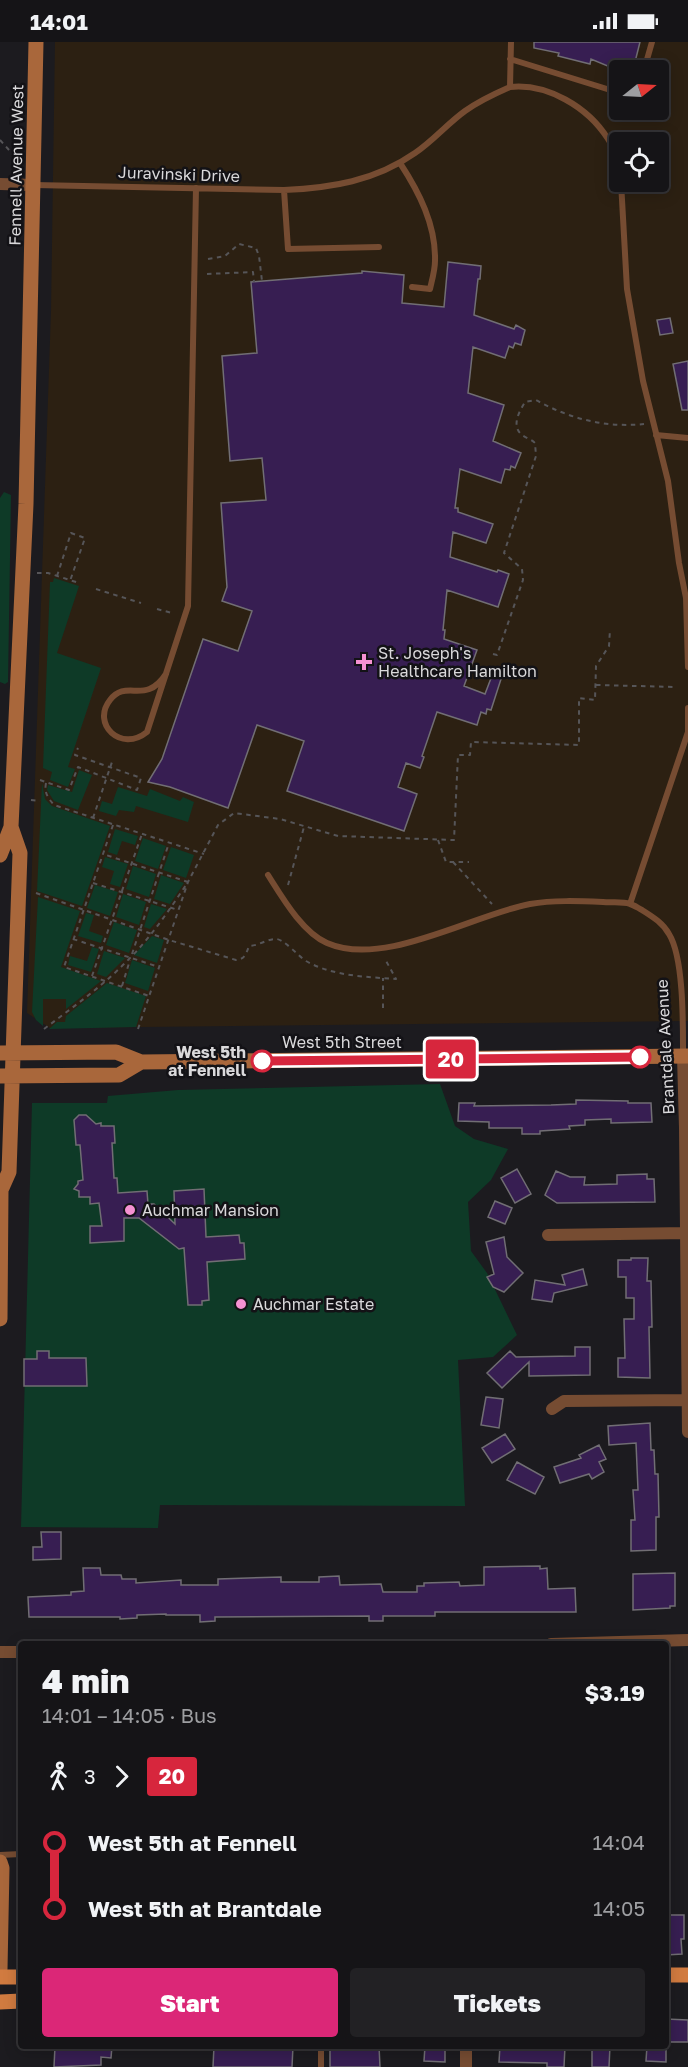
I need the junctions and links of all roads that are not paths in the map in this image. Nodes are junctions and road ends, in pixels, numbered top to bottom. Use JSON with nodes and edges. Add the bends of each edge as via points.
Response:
{"nodes":[{"id":1,"x":36,"y":42,"type":"edge"},
{"id":2,"x":511,"y":42,"type":"edge"},
{"id":3,"x":652,"y":42,"type":"edge"},
{"id":4,"x":510,"y":59,"type":"junction"},
{"id":5,"x":647,"y":60,"type":"edge"},
{"id":6,"x":510,"y":87,"type":"junction"},
{"id":7,"x":609,"y":90,"type":"edge"},
{"id":8,"x":609,"y":139,"type":"edge"},
{"id":9,"x":400,"y":163,"type":"junction"},
{"id":10,"x":34,"y":181,"type":"junction"},
{"id":11,"x":0,"y":184,"type":"edge"},
{"id":12,"x":196,"y":189,"type":"junction"},
{"id":13,"x":284,"y":190,"type":"junction"},
{"id":14,"x":622,"y":192,"type":"edge"},
{"id":15,"x":379,"y":248,"type":"dead end"},
{"id":16,"x":412,"y":287,"type":"dead end"},
{"id":17,"x":656,"y":435,"type":"junction"},
{"id":18,"x":688,"y":438,"type":"edge"},
{"id":19,"x":688,"y":667,"type":"edge"},
{"id":20,"x":166,"y":674,"type":"junction"},
{"id":21,"x":688,"y":708,"type":"edge"},
{"id":22,"x":10,"y":827,"type":"junction"},
{"id":23,"x":0,"y":855,"type":"edge"},
{"id":24,"x":268,"y":875,"type":"dead end"},
{"id":25,"x":630,"y":904,"type":"junction"},
{"id":26,"x":6,"y":1053,"type":"edge"},
{"id":27,"x":685,"y":1056,"type":"edge"},
{"id":28,"x":141,"y":1062,"type":"junction"},
{"id":29,"x":6,"y":1076,"type":"edge"},
{"id":30,"x":1,"y":1190,"type":"edge"},
{"id":31,"x":687,"y":1233,"type":"edge"},
{"id":32,"x":548,"y":1235,"type":"dead end"},
{"id":33,"x":0,"y":1258,"type":"edge"},
{"id":34,"x":0,"y":1319,"type":"edge"},
{"id":35,"x":687,"y":1400,"type":"edge"},
{"id":36,"x":552,"y":1409,"type":"dead end"},
{"id":37,"x":688,"y":1432,"type":"edge"},
{"id":38,"x":688,"y":1640,"type":"edge"},
{"id":39,"x":654,"y":1641,"type":"edge"},
{"id":40,"x":0,"y":1652,"type":"edge"},
{"id":41,"x":18,"y":1652,"type":"edge"},
{"id":42,"x":18,"y":1854,"type":"edge"},
{"id":43,"x":0,"y":1855,"type":"edge"},
{"id":44,"x":0,"y":1862,"type":"edge"},
{"id":45,"x":0,"y":1969,"type":"edge"},
{"id":46,"x":669,"y":1975,"type":"edge"},
{"id":47,"x":688,"y":1975,"type":"edge"},
{"id":48,"x":0,"y":1977,"type":"edge"},
{"id":49,"x":18,"y":1977,"type":"edge"},
{"id":50,"x":18,"y":2001,"type":"edge"},
{"id":51,"x":0,"y":2002,"type":"edge"},
{"id":52,"x":321,"y":2049,"type":"edge"},
{"id":53,"x":466,"y":2049,"type":"edge"},
{"id":54,"x":321,"y":2067,"type":"edge"},
{"id":55,"x":466,"y":2067,"type":"edge"}],
"edges":[{"from":1,"to":10,"type":"main road","name":"Fennell Avenue West"},
{"from":2,"to":4,"type":"lane"},
{"from":3,"to":5,"type":"lane"},
{"from":4,"to":6,"type":"lane"},
{"from":4,"to":7,"type":"lane"},
{"from":6,"to":8,"type":"lane","via":[[526,85],[546,90],[591,118]]},
{"from":6,"to":9,"type":"lane","name":"Juravinski Drive","via":[[483,98]]},
{"from":9,"to":13,"type":"lane","name":"Juravinski Drive","via":[[324,188]]},
{"from":9,"to":16,"type":"lane","via":[[426,210],[435,261],[430,289]]},
{"from":10,"to":11,"type":"street"},
{"from":10,"to":12,"type":"lane","name":"Juravinski Drive"},
{"from":10,"to":22,"type":"main road","name":"Fennell Avenue West","via":[[23,573]]},
{"from":12,"to":13,"type":"lane","name":"Juravinski Drive"},
{"from":12,"to":20,"type":"lane","via":[[188,606]]},
{"from":13,"to":15,"type":"lane","via":[[288,249]]},
{"from":14,"to":17,"type":"lane","via":[[627,288]]},
{"from":17,"to":18,"type":"lane"},
{"from":17,"to":19,"type":"lane","via":[[668,481],[686,598]]},
{"from":20,"to":20,"type":"lane","via":[[147,732],[133,740],[111,733],[104,710],[112,697],[126,690],[149,690]]},
{"from":21,"to":25,"type":"lane","via":[[688,732]]},
{"from":22,"to":23,"type":"main road","name":"Fennell Avenue West"},
{"from":22,"to":26,"type":"main road","name":"Fennell Avenue West","via":[[20,853]]},
{"from":24,"to":25,"type":"lane","via":[[285,903],[308,929],[326,942],[351,950],[427,938],[529,904]]},
{"from":25,"to":27,"type":"lane","name":"Brantdale Avenue","via":[[662,924],[671,936],[683,1006]]},
{"from":26,"to":28,"type":"main road","name":"West 5th Street","via":[[116,1052]]},
{"from":26,"to":29,"type":"main road","name":"Fennell Avenue West"},
{"from":27,"to":28,"type":"main road","name":"West 5th Street"},
{"from":27,"to":31,"type":"street","name":"Brantdale Avenue"},
{"from":28,"to":29,"type":"main road","name":"West 5th Street","via":[[119,1075]]},
{"from":29,"to":30,"type":"main road","name":"Fennell Avenue West","via":[[9,1172]]},
{"from":30,"to":33,"type":"main road","name":"Fennell Avenue West"},
{"from":31,"to":32,"type":"street"},
{"from":31,"to":35,"type":"street","name":"Brantdale Avenue"},
{"from":33,"to":34,"type":"main road","name":"Fennell Avenue West"},
{"from":35,"to":36,"type":"street","via":[[564,1401]]},
{"from":35,"to":37,"type":"street","name":"Brantdale Avenue"},
{"from":38,"to":39,"type":"street"},
{"from":40,"to":41,"type":"street"},
{"from":42,"to":43,"type":"lane"},
{"from":44,"to":45,"type":"main road"},
{"from":46,"to":47,"type":"main road"},
{"from":48,"to":49,"type":"main road"},
{"from":50,"to":51,"type":"main road"},
{"from":52,"to":54,"type":"lane"},
{"from":53,"to":55,"type":"street"}]}
